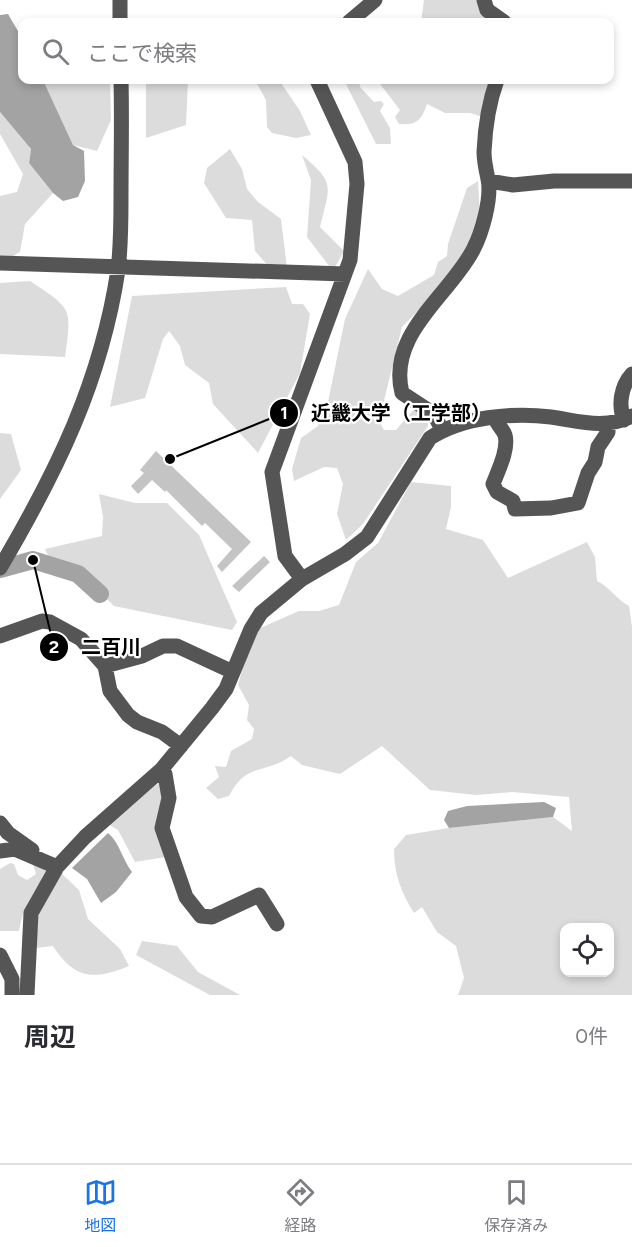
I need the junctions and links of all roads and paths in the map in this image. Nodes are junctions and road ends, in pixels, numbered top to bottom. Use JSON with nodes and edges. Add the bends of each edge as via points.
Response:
{"nodes":[{"id":1,"x":120,"y":0,"type":"edge"},
{"id":2,"x":375,"y":0,"type":"edge"},
{"id":3,"x":484,"y":0,"type":"edge"},
{"id":4,"x":120,"y":18,"type":"edge"},
{"id":5,"x":354,"y":18,"type":"edge"},
{"id":6,"x":499,"y":18,"type":"edge"},
{"id":7,"x":121,"y":84,"type":"edge"},
{"id":8,"x":319,"y":84,"type":"edge"},
{"id":9,"x":495,"y":84,"type":"edge"},
{"id":10,"x":489,"y":181,"type":"junction"},
{"id":11,"x":632,"y":181,"type":"edge"},
{"id":12,"x":0,"y":263,"type":"edge"},
{"id":13,"x":118,"y":268,"type":"junction"},
{"id":14,"x":345,"y":274,"type":"junction"},
{"id":15,"x":632,"y":374,"type":"edge"},
{"id":16,"x":495,"y":418,"type":"junction"},
{"id":17,"x":628,"y":418,"type":"edge"},
{"id":18,"x":608,"y":424,"type":"junction"},
{"id":19,"x":442,"y":430,"type":"junction"},
{"id":20,"x":0,"y":568,"type":"edge"},
{"id":21,"x":302,"y":579,"type":"junction"},
{"id":22,"x":0,"y":636,"type":"edge"},
{"id":23,"x":105,"y":666,"type":"junction"},
{"id":24,"x":233,"y":672,"type":"junction"},
{"id":25,"x":181,"y":746,"type":"junction"},
{"id":26,"x":161,"y":770,"type":"junction"},
{"id":27,"x":0,"y":823,"type":"edge"},
{"id":28,"x":0,"y":851,"type":"edge"},
{"id":29,"x":43,"y":861,"type":"junction"},
{"id":30,"x":57,"y":867,"type":"junction"},
{"id":31,"x":277,"y":924,"type":"dead end"},
{"id":32,"x":0,"y":955,"type":"edge"},
{"id":33,"x":12,"y":995,"type":"edge"},
{"id":34,"x":27,"y":995,"type":"edge"}],
"edges":[{"from":1,"to":4,"type":"street"},
{"from":2,"to":5,"type":"street"},
{"from":3,"to":6,"type":"street","via":[[487,9]]},
{"from":7,"to":13,"type":"street"},
{"from":8,"to":14,"type":"street","via":[[355,162],[357,184],[350,260]]},
{"from":9,"to":10,"type":"street","via":[[485,144]]},
{"from":10,"to":11,"type":"street","via":[[513,185]]},
{"from":10,"to":19,"type":"street","via":[[486,218],[474,248],[460,272],[420,317],[403,356],[399,378],[402,393],[434,414]]},
{"from":12,"to":13,"type":"street"},
{"from":13,"to":14,"type":"street"},
{"from":13,"to":20,"type":"street","via":[[108,324],[88,394],[45,492]]},
{"from":14,"to":21,"type":"street","via":[[272,472],[285,556]]},
{"from":15,"to":17,"type":"street","via":[[625,382],[621,402]]},
{"from":16,"to":18,"type":"street","via":[[517,415]]},
{"from":16,"to":18,"type":"street","via":[[505,433],[506,443],[493,484],[497,492],[513,501],[515,508],[578,503]]},
{"from":16,"to":19,"type":"street"},
{"from":17,"to":18,"type":"street"},
{"from":19,"to":21,"type":"street","via":[[430,438],[367,537]]},
{"from":21,"to":24,"type":"street","via":[[261,613]]},
{"from":22,"to":23,"type":"street","via":[[42,621],[50,622],[81,639]]},
{"from":23,"to":24,"type":"street","via":[[163,646],[177,646]]},
{"from":23,"to":25,"type":"street","via":[[110,691],[128,715]]},
{"from":24,"to":25,"type":"street","via":[[226,689]]},
{"from":25,"to":26,"type":"street"},
{"from":26,"to":30,"type":"street"},
{"from":26,"to":31,"type":"street","via":[[169,798],[162,828],[192,905],[201,916],[212,917],[259,895]]},
{"from":27,"to":29,"type":"street"},
{"from":28,"to":29,"type":"street","via":[[15,849]]},
{"from":29,"to":30,"type":"street"},
{"from":30,"to":34,"type":"street","via":[[31,913]]},
{"from":32,"to":33,"type":"street","via":[[12,979]]}]}
